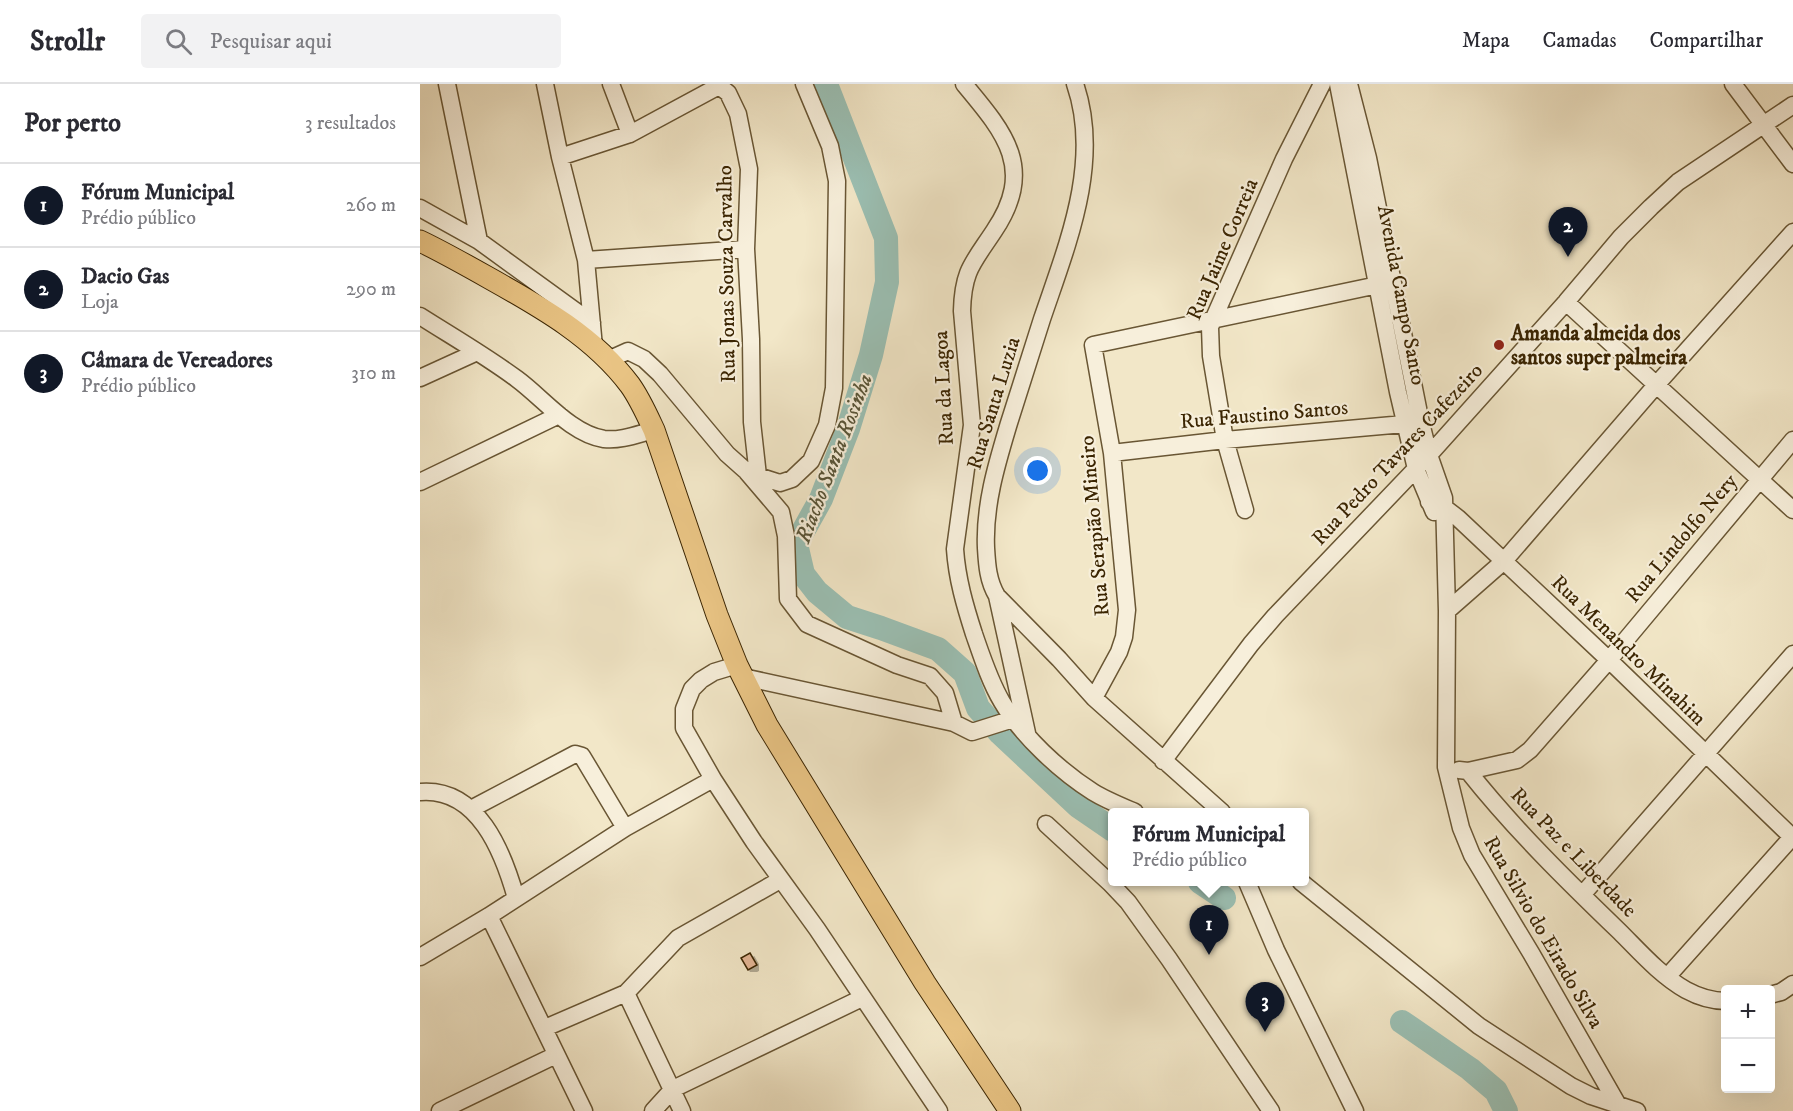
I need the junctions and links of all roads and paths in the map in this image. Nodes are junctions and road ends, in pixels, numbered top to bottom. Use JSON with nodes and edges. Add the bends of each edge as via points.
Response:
{"nodes":[{"id":1,"x":447,"y":84,"type":"edge"},
{"id":2,"x":545,"y":84,"type":"edge"},
{"id":3,"x":611,"y":84,"type":"edge"},
{"id":4,"x":804,"y":84,"type":"edge"},
{"id":5,"x":964,"y":84,"type":"edge"},
{"id":6,"x":1075,"y":84,"type":"edge"},
{"id":7,"x":1322,"y":84,"type":"edge"},
{"id":8,"x":1338,"y":84,"type":"edge"},
{"id":9,"x":1349,"y":84,"type":"edge"},
{"id":10,"x":1733,"y":84,"type":"edge"},
{"id":11,"x":1793,"y":105,"type":"edge"},
{"id":12,"x":1762,"y":125,"type":"junction"},
{"id":13,"x":630,"y":134,"type":"junction"},
{"id":14,"x":560,"y":157,"type":"junction"},
{"id":15,"x":1793,"y":164,"type":"edge"},
{"id":16,"x":420,"y":208,"type":"edge"},
{"id":17,"x":1793,"y":232,"type":"edge"},
{"id":18,"x":420,"y":241,"type":"edge"},
{"id":19,"x":478,"y":241,"type":"junction"},
{"id":20,"x":746,"y":249,"type":"junction"},
{"id":21,"x":586,"y":260,"type":"junction"},
{"id":22,"x":1392,"y":282,"type":"junction"},
{"id":23,"x":1376,"y":285,"type":"junction"},
{"id":24,"x":1566,"y":302,"type":"junction"},
{"id":25,"x":420,"y":316,"type":"edge"},
{"id":26,"x":1212,"y":320,"type":"junction"},
{"id":27,"x":592,"y":323,"type":"junction"},
{"id":28,"x":477,"y":352,"type":"junction"},
{"id":29,"x":601,"y":353,"type":"junction"},
{"id":30,"x":420,"y":378,"type":"edge"},
{"id":31,"x":1657,"y":384,"type":"junction"},
{"id":32,"x":559,"y":415,"type":"junction"},
{"id":33,"x":1414,"y":423,"type":"junction"},
{"id":34,"x":654,"y":430,"type":"junction"},
{"id":35,"x":1225,"y":440,"type":"junction"},
{"id":36,"x":1793,"y":440,"type":"edge"},
{"id":37,"x":1112,"y":453,"type":"junction"},
{"id":38,"x":1429,"y":455,"type":"junction"},
{"id":39,"x":1416,"y":469,"type":"junction"},
{"id":40,"x":752,"y":473,"type":"junction"},
{"id":41,"x":1760,"y":479,"type":"junction"},
{"id":42,"x":420,"y":482,"type":"edge"},
{"id":43,"x":1429,"y":502,"type":"joint"},
{"id":44,"x":1245,"y":510,"type":"dead end"},
{"id":45,"x":1793,"y":510,"type":"edge"},
{"id":46,"x":1445,"y":516,"type":"junction"},
{"id":47,"x":1504,"y":561,"type":"junction"},
{"id":48,"x":997,"y":596,"type":"junction"},
{"id":49,"x":1447,"y":612,"type":"junction"},
{"id":50,"x":1793,"y":654,"type":"edge"},
{"id":51,"x":1609,"y":660,"type":"junction"},
{"id":52,"x":740,"y":671,"type":"junction"},
{"id":53,"x":1094,"y":698,"type":"junction"},
{"id":54,"x":1012,"y":719,"type":"junction"},
{"id":55,"x":954,"y":723,"type":"junction"},
{"id":56,"x":1028,"y":737,"type":"junction"},
{"id":57,"x":1705,"y":755,"type":"junction"},
{"id":58,"x":1163,"y":761,"type":"junction"},
{"id":59,"x":1446,"y":767,"type":"junction"},
{"id":60,"x":1468,"y":771,"type":"junction"},
{"id":61,"x":713,"y":779,"type":"junction"},
{"id":62,"x":420,"y":792,"type":"edge"},
{"id":63,"x":1125,"y":808,"type":"edge"},
{"id":64,"x":1216,"y":808,"type":"edge"},
{"id":65,"x":471,"y":809,"type":"junction"},
{"id":66,"x":1046,"y":824,"type":"dead end"},
{"id":67,"x":625,"y":828,"type":"junction"},
{"id":68,"x":1793,"y":837,"type":"edge"},
{"id":69,"x":780,"y":880,"type":"junction"},
{"id":70,"x":1108,"y":881,"type":"edge"},
{"id":71,"x":1113,"y":886,"type":"edge"},
{"id":72,"x":1306,"y":886,"type":"edge"},
{"id":73,"x":1251,"y":888,"type":"edge"},
{"id":74,"x":1581,"y":895,"type":"junction"},
{"id":75,"x":516,"y":898,"type":"junction"},
{"id":76,"x":489,"y":916,"type":"junction"},
{"id":77,"x":420,"y":957,"type":"edge"},
{"id":78,"x":1667,"y":977,"type":"junction"},
{"id":79,"x":1793,"y":984,"type":"edge"},
{"id":80,"x":626,"y":993,"type":"junction"},
{"id":81,"x":1775,"y":994,"type":"edge"},
{"id":82,"x":862,"y":998,"type":"junction"},
{"id":83,"x":1721,"y":999,"type":"edge"},
{"id":84,"x":545,"y":1028,"type":"junction"},
{"id":85,"x":556,"y":1055,"type":"junction"},
{"id":86,"x":673,"y":1089,"type":"junction"},
{"id":87,"x":1618,"y":1105,"type":"junction"},
{"id":88,"x":934,"y":1109,"type":"edge"},
{"id":89,"x":440,"y":1111,"type":"edge"},
{"id":90,"x":585,"y":1111,"type":"edge"},
{"id":91,"x":653,"y":1111,"type":"edge"},
{"id":92,"x":682,"y":1111,"type":"edge"},
{"id":93,"x":1010,"y":1111,"type":"edge"},
{"id":94,"x":1271,"y":1111,"type":"edge"},
{"id":95,"x":1355,"y":1111,"type":"edge"},
{"id":96,"x":1637,"y":1111,"type":"edge"}],
"edges":[{"from":1,"to":19,"type":"street"},
{"from":2,"to":14,"type":"street"},
{"from":3,"to":13,"type":"street"},
{"from":4,"to":40,"type":"street","via":[[830,146],[837,180],[834,388],[827,425],[811,460],[792,479],[780,483]]},
{"from":5,"to":54,"type":"street","name":"Rua da Lagoa","via":[[1004,134],[1014,168],[1011,200],[964,280],[962,310],[972,425],[955,549],[956,569],[983,660]]},
{"from":6,"to":48,"type":"street","name":"Rua Santa Luzia","via":[[1084,124],[1084,157],[1073,227],[996,468],[985,529],[987,568]]},
{"from":7,"to":26,"type":"street","name":"Rua Jaime Correia"},
{"from":8,"to":23,"type":"street","name":"Avenida Campo Santo"},
{"from":9,"to":22,"type":"street","name":"Avenida Campo Santo"},
{"from":10,"to":12,"type":"street"},
{"from":11,"to":12,"type":"street","name":"Rua Pedro Tavares Cafezeiro"},
{"from":12,"to":15,"type":"street"},
{"from":12,"to":24,"type":"street","name":"Rua Pedro Tavares Cafezeiro","via":[[1678,182],[1621,237]]},
{"from":13,"to":14,"type":"street"},
{"from":13,"to":20,"type":"street","name":"Rua Jonas Souza Carvalho","via":[[711,88],[718,86],[728,93],[738,114],[748,169]]},
{"from":14,"to":21,"type":"street"},
{"from":16,"to":19,"type":"street"},
{"from":17,"to":31,"type":"street"},
{"from":18,"to":29,"type":"main road","via":[[533,302]]},
{"from":19,"to":27,"type":"street"},
{"from":20,"to":21,"type":"street"},
{"from":20,"to":40,"type":"street","name":"Rua Jonas Souza Carvalho"},
{"from":21,"to":27,"type":"street"},
{"from":22,"to":23,"type":"street"},
{"from":22,"to":33,"type":"street","name":"Avenida Campo Santo"},
{"from":23,"to":26,"type":"street"},
{"from":23,"to":33,"type":"street","name":"Avenida Campo Santo"},
{"from":24,"to":31,"type":"street"},
{"from":24,"to":38,"type":"street","name":"Rua Pedro Tavares Cafezeiro"},
{"from":25,"to":28,"type":"street"},
{"from":26,"to":35,"type":"street","name":"Rua Jaime Correia","via":[[1211,356]]},
{"from":26,"to":37,"type":"street","name":"Rua Serapião Mineiro","via":[[1093,345]]},
{"from":27,"to":29,"type":"street"},
{"from":28,"to":30,"type":"street"},
{"from":28,"to":32,"type":"street"},
{"from":29,"to":34,"type":"main road","via":[[630,385]]},
{"from":29,"to":40,"type":"street","via":[[628,351],[644,359],[727,454]]},
{"from":31,"to":41,"type":"street"},
{"from":31,"to":47,"type":"street"},
{"from":32,"to":34,"type":"street","via":[[603,439]]},
{"from":32,"to":42,"type":"street"},
{"from":33,"to":35,"type":"street","name":"Rua Faustino Santos"},
{"from":33,"to":38,"type":"street","name":"Avenida Campo Santo"},
{"from":33,"to":39,"type":"street","name":"Avenida Campo Santo"},
{"from":34,"to":52,"type":"main road"},
{"from":35,"to":37,"type":"street","name":"Rua Faustino Santos"},
{"from":35,"to":44,"type":"street","name":"Rua Jaime Correia"},
{"from":36,"to":41,"type":"street","name":"Rua Lindolfo Nery"},
{"from":37,"to":53,"type":"street","name":"Rua Serapião Mineiro","via":[[1127,610],[1119,652]]},
{"from":38,"to":39,"type":"street","name":"Rua Pedro Tavares Cafezeiro"},
{"from":38,"to":46,"type":"street","name":"Avenida Campo Santo","via":[[1444,498]]},
{"from":39,"to":43,"type":"street","name":"Avenida Campo Santo"},
{"from":39,"to":58,"type":"street","name":"Rua Pedro Tavares Cafezeiro","via":[[1275,616]]},
{"from":40,"to":55,"type":"street","via":[[781,512],[786,536],[788,599],[807,624],[930,676],[945,693]]},
{"from":41,"to":45,"type":"street"},
{"from":41,"to":51,"type":"street","name":"Rua Lindolfo Nery"},
{"from":43,"to":46,"type":"street","name":"Rua Menandro Minahim"},
{"from":46,"to":47,"type":"street","name":"Rua Menandro Minahim"},
{"from":46,"to":49,"type":"street","name":"Rua Silvio do Eirado Silva"},
{"from":47,"to":49,"type":"street"},
{"from":47,"to":51,"type":"street","name":"Rua Menandro Minahim"},
{"from":48,"to":53,"type":"street"},
{"from":48,"to":56,"type":"street","name":"Rua Santa Luzia"},
{"from":49,"to":59,"type":"street","name":"Rua Silvio do Eirado Silva"},
{"from":50,"to":57,"type":"street"},
{"from":51,"to":57,"type":"street","name":"Rua Menandro Minahim"},
{"from":51,"to":60,"type":"street","name":"Rua Lindolfo Nery","via":[[1524,755],[1500,765]]},
{"from":52,"to":55,"type":"street"},
{"from":52,"to":61,"type":"street","via":[[714,672],[701,680],[692,688],[684,709],[684,728]]},
{"from":52,"to":93,"type":"main road","via":[[767,725],[833,835],[924,983]]},
{"from":53,"to":58,"type":"street"},
{"from":54,"to":55,"type":"street","via":[[972,732]]},
{"from":54,"to":56,"type":"street","name":"Rua da Lagoa"},
{"from":56,"to":63,"type":"street","name":"Rua da Lagoa","via":[[1089,789]]},
{"from":57,"to":68,"type":"street","name":"Rua Menandro Minahim"},
{"from":57,"to":74,"type":"street"},
{"from":58,"to":64,"type":"street"},
{"from":59,"to":60,"type":"street"},
{"from":59,"to":87,"type":"street","name":"Rua Silvio do Eirado Silva","via":[[1472,855]]},
{"from":60,"to":74,"type":"street","name":"Rua Paz e Liberdade"},
{"from":61,"to":67,"type":"street"},
{"from":61,"to":69,"type":"street"},
{"from":62,"to":65,"type":"street","via":[[456,798]]},
{"from":65,"to":67,"type":"street","via":[[575,754],[582,756]]},
{"from":65,"to":75,"type":"street","via":[[501,852]]},
{"from":66,"to":70,"type":"street"},
{"from":67,"to":75,"type":"street"},
{"from":68,"to":78,"type":"street"},
{"from":69,"to":80,"type":"street","via":[[678,938]]},
{"from":69,"to":82,"type":"street"},
{"from":71,"to":94,"type":"street","via":[[1169,959]]},
{"from":72,"to":87,"type":"street","via":[[1479,1026],[1571,1086]]},
{"from":73,"to":95,"type":"street","via":[[1276,950]]},
{"from":74,"to":78,"type":"street","name":"Rua Paz e Liberdade"},
{"from":75,"to":76,"type":"street"},
{"from":76,"to":77,"type":"street"},
{"from":76,"to":84,"type":"street"},
{"from":78,"to":83,"type":"street","name":"Rua Paz e Liberdade","via":[[1686,990]]},
{"from":79,"to":81,"type":"street"},
{"from":80,"to":84,"type":"street"},
{"from":80,"to":86,"type":"street"},
{"from":82,"to":86,"type":"street"},
{"from":82,"to":88,"type":"street"},
{"from":84,"to":85,"type":"street"},
{"from":85,"to":89,"type":"street"},
{"from":85,"to":90,"type":"street"},
{"from":86,"to":91,"type":"street"},
{"from":86,"to":92,"type":"street"},
{"from":87,"to":96,"type":"street"}]}
